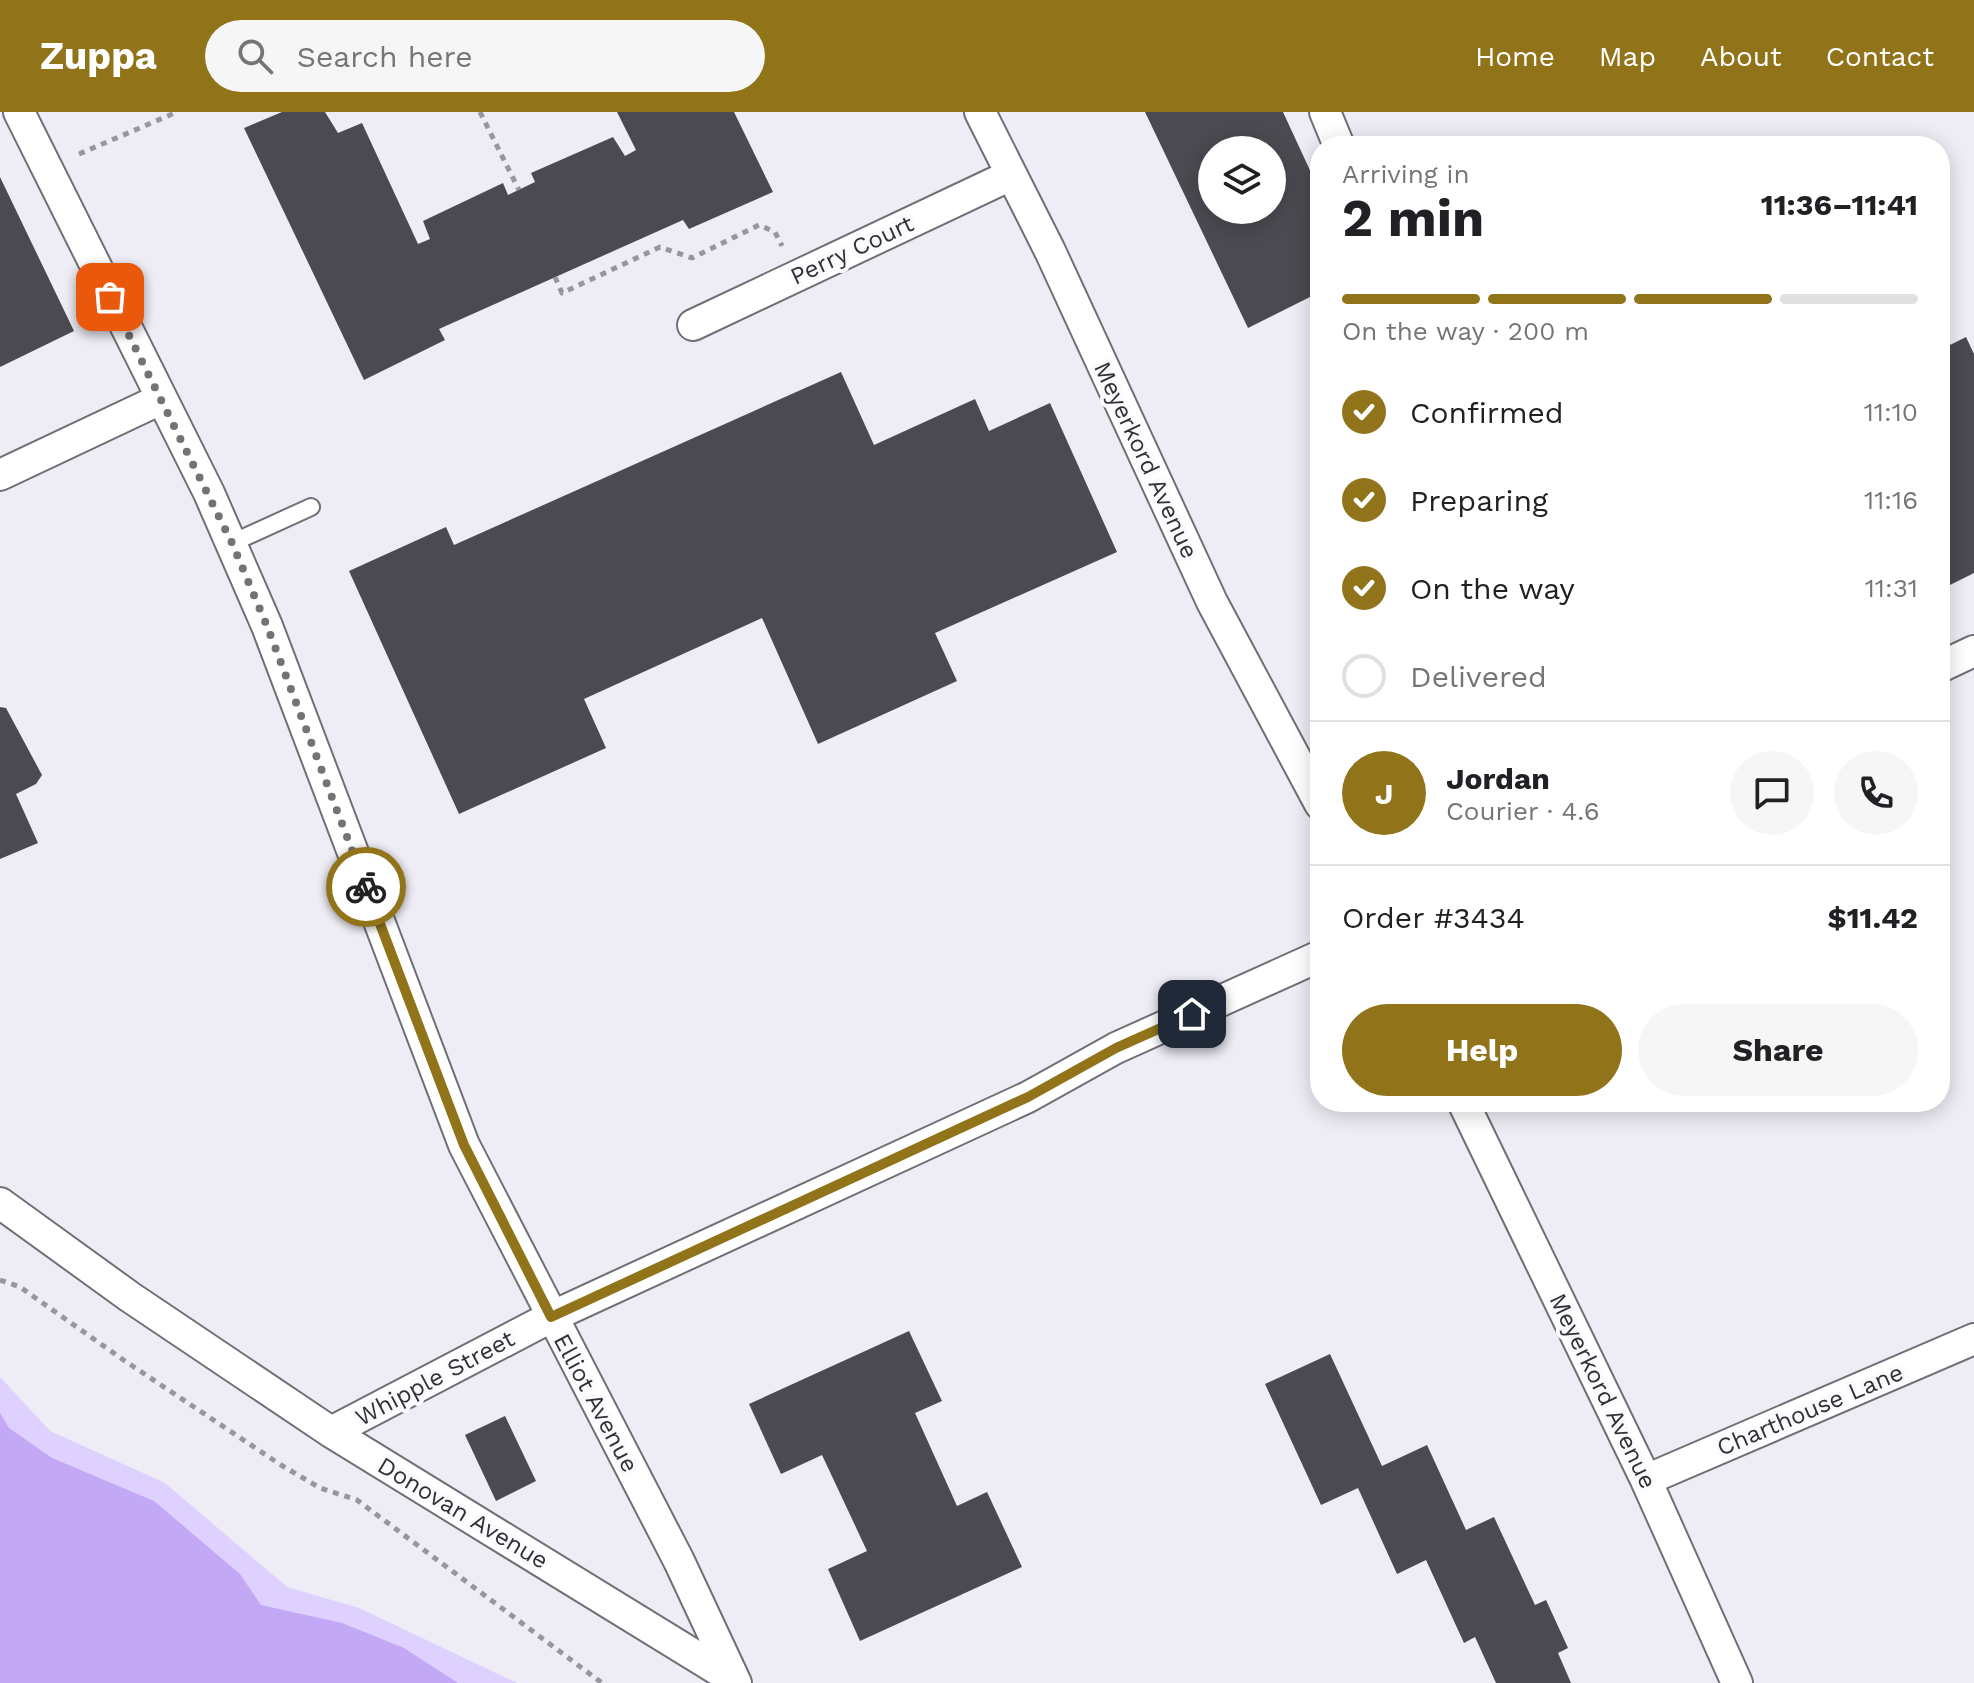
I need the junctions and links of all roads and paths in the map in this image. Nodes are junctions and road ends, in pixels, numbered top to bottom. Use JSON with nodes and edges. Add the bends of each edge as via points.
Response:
{"nodes":[{"id":1,"x":19,"y":112,"type":"edge"},
{"id":2,"x":177,"y":112,"type":"edge"},
{"id":3,"x":480,"y":112,"type":"edge"},
{"id":4,"x":980,"y":112,"type":"edge"},
{"id":5,"x":1325,"y":112,"type":"edge"},
{"id":6,"x":1335,"y":136,"type":"edge"},
{"id":7,"x":46,"y":168,"type":"junction"},
{"id":8,"x":1011,"y":175,"type":"junction"},
{"id":9,"x":519,"y":190,"type":"dead end"},
{"id":10,"x":796,"y":276,"type":"junction"},
{"id":11,"x":555,"y":277,"type":"dead end"},
{"id":12,"x":693,"y":325,"type":"dead end"},
{"id":13,"x":161,"y":399,"type":"junction"},
{"id":14,"x":0,"y":475,"type":"edge"},
{"id":15,"x":311,"y":507,"type":"dead end"},
{"id":16,"x":232,"y":543,"type":"junction"},
{"id":17,"x":1974,"y":651,"type":"edge"},
{"id":18,"x":1950,"y":662,"type":"edge"},
{"id":19,"x":1310,"y":785,"type":"edge"},
{"id":20,"x":1310,"y":961,"type":"edge"},
{"id":21,"x":1468,"y":1112,"type":"edge"},
{"id":22,"x":0,"y":1203,"type":"edge"},
{"id":23,"x":0,"y":1280,"type":"edge"},
{"id":24,"x":551,"y":1317,"type":"junction"},
{"id":25,"x":1974,"y":1339,"type":"edge"},
{"id":26,"x":331,"y":1432,"type":"junction"},
{"id":27,"x":1646,"y":1480,"type":"junction"},
{"id":28,"x":734,"y":1681,"type":"edge"},
{"id":29,"x":602,"y":1683,"type":"edge"},
{"id":30,"x":1737,"y":1683,"type":"edge"}],
"edges":[{"from":1,"to":7,"type":"street","name":"Elliot Avenue"},
{"from":2,"to":7,"type":"path"},
{"from":3,"to":9,"type":"path"},
{"from":4,"to":8,"type":"street","name":"Meyerkord Avenue"},
{"from":5,"to":6,"type":"street"},
{"from":7,"to":13,"type":"street","name":"Elliot Avenue"},
{"from":8,"to":10,"type":"street","name":"Perry Court"},
{"from":8,"to":19,"type":"street","name":"Meyerkord Avenue","via":[[1212,602]]},
{"from":10,"to":11,"type":"path","via":[[775,232],[759,225],[692,258],[660,247],[562,293]]},
{"from":10,"to":12,"type":"street","name":"Perry Court"},
{"from":13,"to":14,"type":"street"},
{"from":13,"to":16,"type":"street","name":"Elliot Avenue"},
{"from":15,"to":16,"type":"lane"},
{"from":16,"to":24,"type":"street","name":"Elliot Avenue","via":[[464,1145]]},
{"from":17,"to":18,"type":"street"},
{"from":20,"to":24,"type":"street","name":"Whipple Street"},
{"from":21,"to":27,"type":"street","name":"Meyerkord Avenue"},
{"from":22,"to":26,"type":"street","name":"Donovan Avenue"},
{"from":23,"to":29,"type":"path","via":[[20,1287],[281,1465],[320,1488],[357,1500]]},
{"from":24,"to":26,"type":"street","name":"Whipple Street"},
{"from":24,"to":28,"type":"street","name":"Elliot Avenue","via":[[679,1561]]},
{"from":25,"to":27,"type":"street","name":"Charthouse Lane"},
{"from":26,"to":28,"type":"street","name":"Donovan Avenue"},
{"from":27,"to":30,"type":"street","name":"Meyerkord Avenue"}]}
